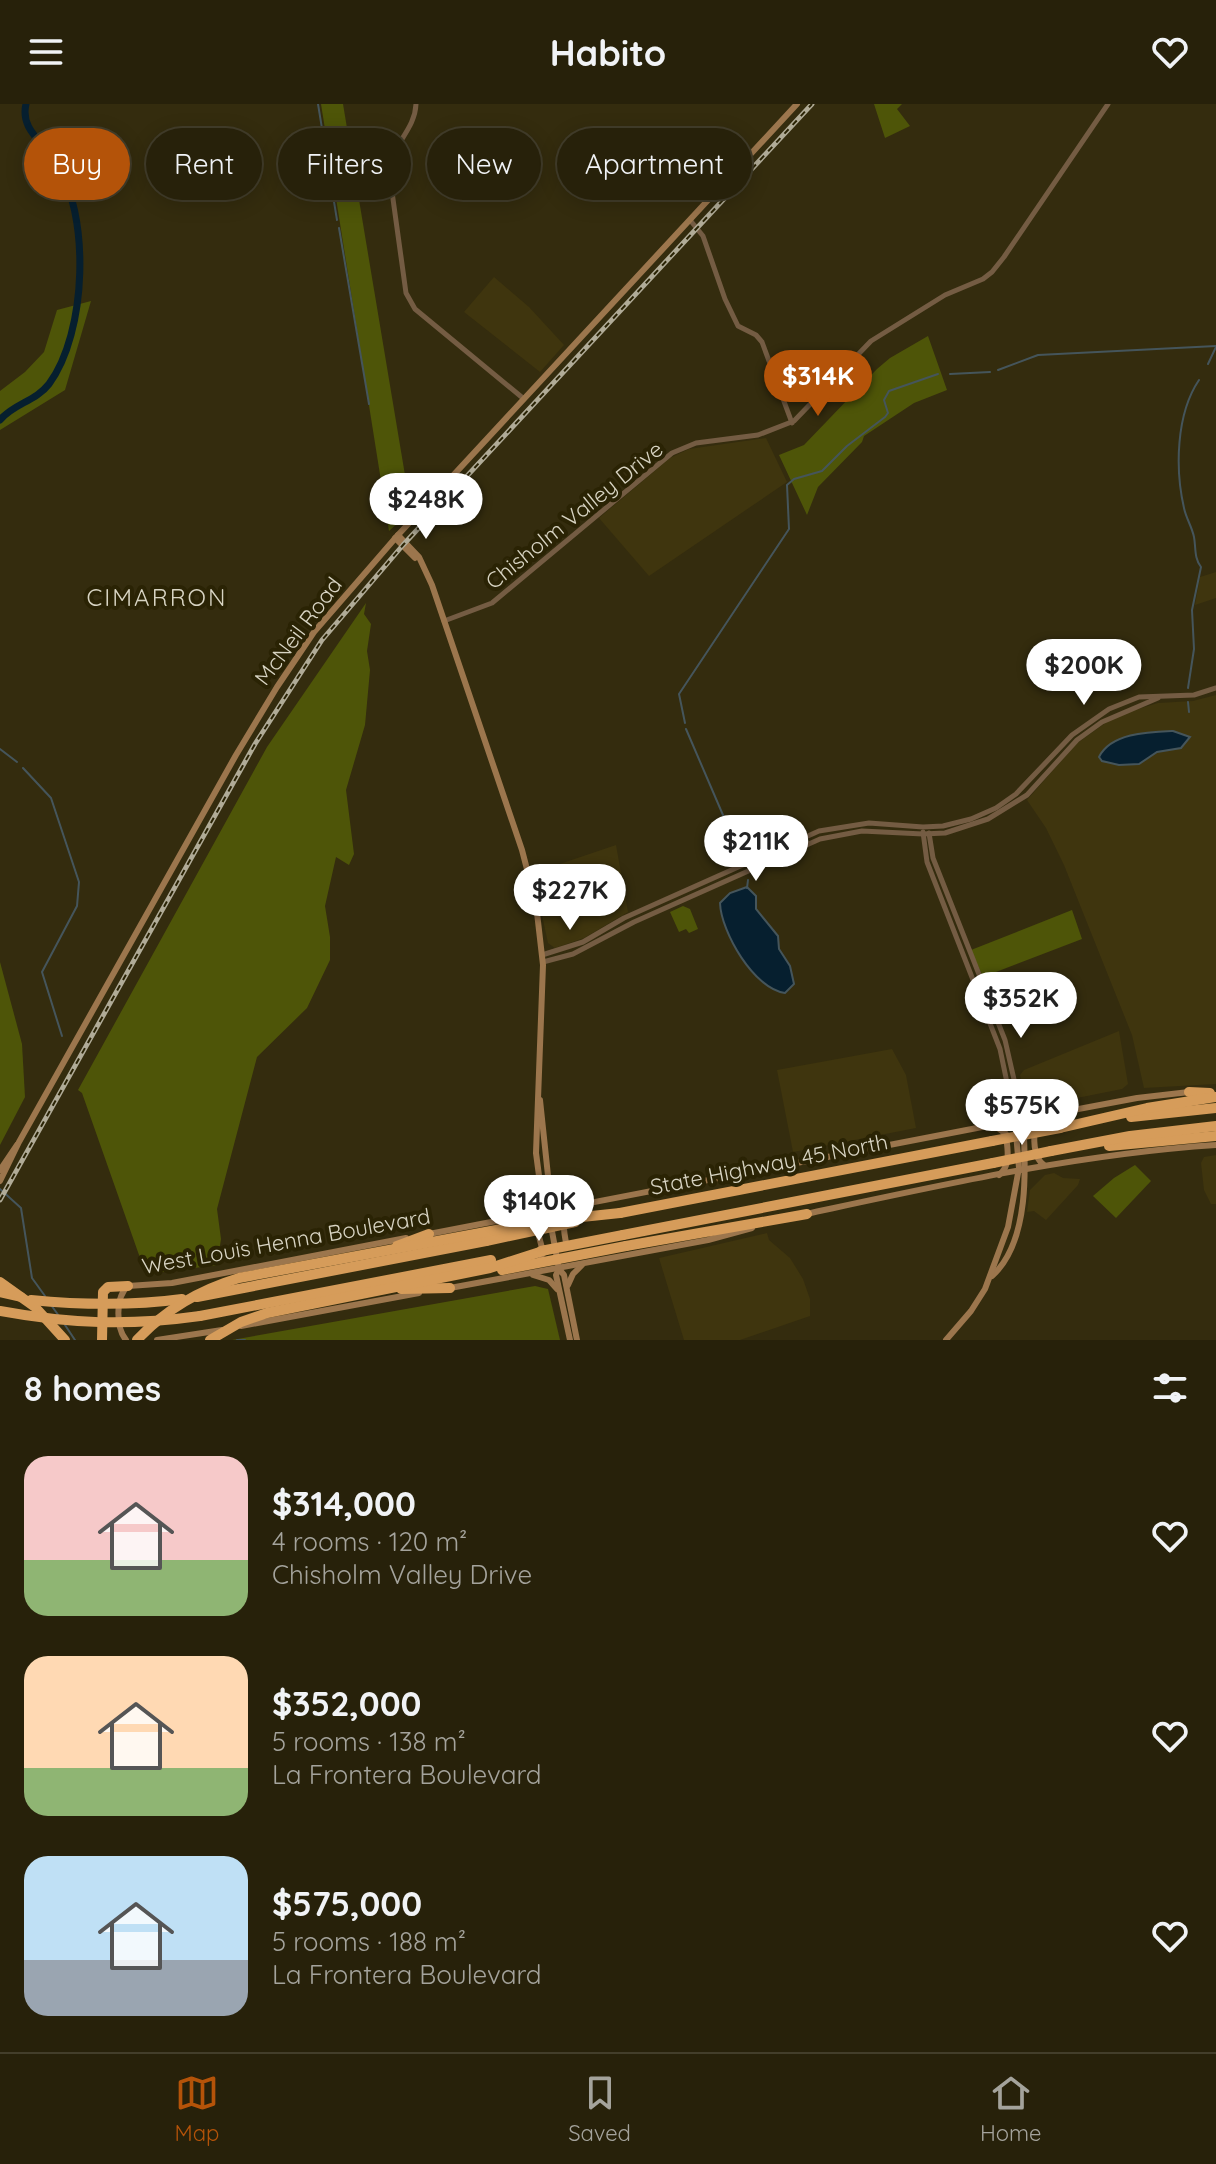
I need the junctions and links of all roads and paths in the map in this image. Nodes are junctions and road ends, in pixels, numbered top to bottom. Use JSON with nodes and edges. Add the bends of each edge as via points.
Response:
{"nodes":[{"id":1,"x":416,"y":104,"type":"edge"},
{"id":2,"x":797,"y":104,"type":"edge"},
{"id":3,"x":1108,"y":104,"type":"edge"},
{"id":4,"x":690,"y":220,"type":"junction"},
{"id":5,"x":524,"y":399,"type":"junction"},
{"id":6,"x":792,"y":423,"type":"junction"},
{"id":7,"x":397,"y":536,"type":"junction"},
{"id":8,"x":444,"y":621,"type":"junction"},
{"id":9,"x":1216,"y":688,"type":"edge"},
{"id":10,"x":926,"y":831,"type":"junction"},
{"id":11,"x":606,"y":929,"type":"junction"},
{"id":12,"x":586,"y":948,"type":"junction"},
{"id":13,"x":543,"y":958,"type":"junction"},
{"id":14,"x":538,"y":1087,"type":"junction"},
{"id":15,"x":1189,"y":1092,"type":"joint"},
{"id":16,"x":1216,"y":1093,"type":"edge"},
{"id":17,"x":1019,"y":1101,"type":"junction"},
{"id":18,"x":1012,"y":1106,"type":"junction"},
{"id":19,"x":1216,"y":1108,"type":"edge"},
{"id":20,"x":1049,"y":1115,"type":"junction"},
{"id":21,"x":1019,"y":1120,"type":"junction"},
{"id":22,"x":994,"y":1125,"type":"junction"},
{"id":23,"x":1216,"y":1126,"type":"edge"},
{"id":24,"x":1060,"y":1128,"type":"junction"},
{"id":25,"x":1216,"y":1140,"type":"edge"},
{"id":26,"x":19,"y":1142,"type":"junction"},
{"id":27,"x":1193,"y":1146,"type":"joint"},
{"id":28,"x":1051,"y":1151,"type":"junction"},
{"id":29,"x":1046,"y":1166,"type":"junction"},
{"id":30,"x":0,"y":1170,"type":"edge"},
{"id":31,"x":1026,"y":1170,"type":"junction"},
{"id":32,"x":1017,"y":1171,"type":"junction"},
{"id":33,"x":998,"y":1175,"type":"junction"},
{"id":34,"x":0,"y":1181,"type":"edge"},
{"id":35,"x":540,"y":1187,"type":"junction"},
{"id":36,"x":549,"y":1189,"type":"junction"},
{"id":37,"x":574,"y":1207,"type":"junction"},
{"id":38,"x":549,"y":1212,"type":"junction"},
{"id":39,"x":620,"y":1213,"type":"junction"},
{"id":40,"x":807,"y":1214,"type":"junction"},
{"id":41,"x":522,"y":1216,"type":"junction"},
{"id":42,"x":1008,"y":1227,"type":"junction"},
{"id":43,"x":1017,"y":1229,"type":"junction"},
{"id":44,"x":429,"y":1234,"type":"junction"},
{"id":45,"x":624,"y":1241,"type":"junction"},
{"id":46,"x":546,"y":1250,"type":"junction"},
{"id":47,"x":586,"y":1263,"type":"junction"},
{"id":48,"x":559,"y":1269,"type":"junction"},
{"id":49,"x":530,"y":1275,"type":"junction"},
{"id":50,"x":992,"y":1276,"type":"junction"},
{"id":51,"x":440,"y":1279,"type":"junction"},
{"id":52,"x":0,"y":1282,"type":"edge"},
{"id":53,"x":128,"y":1286,"type":"junction"},
{"id":54,"x":450,"y":1288,"type":"junction"},
{"id":55,"x":567,"y":1288,"type":"junction"},
{"id":56,"x":0,"y":1292,"type":"edge"},
{"id":57,"x":560,"y":1293,"type":"junction"},
{"id":58,"x":208,"y":1295,"type":"junction"},
{"id":59,"x":0,"y":1311,"type":"edge"},
{"id":60,"x":213,"y":1313,"type":"junction"},
{"id":61,"x":124,"y":1338,"type":"edge"},
{"id":62,"x":65,"y":1340,"type":"edge"},
{"id":63,"x":102,"y":1340,"type":"edge"},
{"id":64,"x":137,"y":1340,"type":"edge"},
{"id":65,"x":157,"y":1340,"type":"edge"},
{"id":66,"x":210,"y":1340,"type":"edge"},
{"id":67,"x":570,"y":1340,"type":"edge"},
{"id":68,"x":577,"y":1340,"type":"edge"},
{"id":69,"x":946,"y":1340,"type":"edge"}],
"edges":[{"from":1,"to":5,"type":"street","via":[[413,123],[393,153],[389,170],[406,293],[415,309]]},
{"from":2,"to":4,"type":"main road","name":"McNeil Road"},
{"from":3,"to":6,"type":"street","name":"Chisholm Valley Drive","via":[[992,272],[871,341]]},
{"from":4,"to":5,"type":"main road","name":"McNeil Road"},
{"from":4,"to":6,"type":"street","via":[[702,233],[738,326],[762,342]]},
{"from":5,"to":7,"type":"main road","name":"McNeil Road"},
{"from":6,"to":8,"type":"street","name":"Chisholm Valley Drive","via":[[672,453],[492,603]]},
{"from":7,"to":8,"type":"main road","via":[[425,569]]},
{"from":7,"to":26,"type":"main road","name":"McNeil Road","via":[[314,632],[277,687]]},
{"from":8,"to":13,"type":"main road","via":[[522,850]]},
{"from":9,"to":10,"type":"street","via":[[1125,710],[1069,748],[1027,795],[999,814],[974,825]]},
{"from":10,"to":11,"type":"street","via":[[869,823],[819,831]]},
{"from":10,"to":12,"type":"street","via":[[862,831],[820,839]]},
{"from":10,"to":17,"type":"street","via":[[1005,1040]]},
{"from":10,"to":18,"type":"street","via":[[927,862],[1000,1049]]},
{"from":11,"to":12,"type":"street"},
{"from":11,"to":13,"type":"street"},
{"from":12,"to":13,"type":"street","via":[[560,959]]},
{"from":13,"to":14,"type":"main road"},
{"from":14,"to":35,"type":"main road"},
{"from":14,"to":36,"type":"main road"},
{"from":15,"to":16,"type":"highway"},
{"from":15,"to":20,"type":"main road","name":"West Louis Henna Boulevard"},
{"from":16,"to":24,"type":"highway"},
{"from":17,"to":20,"type":"main road"},
{"from":17,"to":21,"type":"street"},
{"from":18,"to":21,"type":"street"},
{"from":18,"to":22,"type":"main road"},
{"from":19,"to":24,"type":"highway","name":"State Highway 45 North"},
{"from":20,"to":21,"type":"main road","name":"West Louis Henna Boulevard"},
{"from":20,"to":29,"type":"main road","via":[[1035,1130],[1037,1157]]},
{"from":21,"to":22,"type":"main road","name":"West Louis Henna Boulevard"},
{"from":21,"to":31,"type":"main road"},
{"from":21,"to":32,"type":"main road"},
{"from":22,"to":33,"type":"main road","via":[[1006,1134],[1008,1162]]},
{"from":22,"to":37,"type":"main road","name":"West Louis Henna Boulevard"},
{"from":23,"to":28,"type":"highway","name":"State Highway 45 North"},
{"from":24,"to":39,"type":"highway","name":"State Highway 45 North","bridge":true},
{"from":25,"to":27,"type":"highway"},
{"from":25,"to":28,"type":"highway"},
{"from":26,"to":30,"type":"main road","name":"McNeil Road"},
{"from":26,"to":34,"type":"main road","name":"McNeil Road"},
{"from":27,"to":29,"type":"main road"},
{"from":28,"to":45,"type":"highway","name":"State Highway 45 North","bridge":true},
{"from":29,"to":31,"type":"main road"},
{"from":31,"to":32,"type":"main road"},
{"from":31,"to":43,"type":"main road"},
{"from":32,"to":33,"type":"main road"},
{"from":32,"to":42,"type":"main road"},
{"from":33,"to":40,"type":"main road"},
{"from":35,"to":38,"type":"main road"},
{"from":35,"to":41,"type":"main road","via":[[534,1206]]},
{"from":36,"to":37,"type":"main road"},
{"from":36,"to":38,"type":"main road"},
{"from":37,"to":38,"type":"main road","name":"West Louis Henna Boulevard"},
{"from":37,"to":47,"type":"main road","via":[[564,1219],[567,1250]]},
{"from":38,"to":41,"type":"main road","name":"West Louis Henna Boulevard"},
{"from":38,"to":48,"type":"main road"},
{"from":39,"to":58,"type":"highway","name":"State Highway 45 North","bridge":true},
{"from":39,"to":64,"type":"highway","bridge":true,"via":[[544,1221],[239,1278],[176,1306]]},
{"from":40,"to":45,"type":"highway"},
{"from":40,"to":47,"type":"main road"},
{"from":41,"to":44,"type":"main road","name":"West Louis Henna Boulevard"},
{"from":41,"to":49,"type":"main road","via":[[537,1228],[542,1248],[543,1259]]},
{"from":42,"to":43,"type":"main road"},
{"from":42,"to":50,"type":"main road"},
{"from":43,"to":50,"type":"main road","via":[[1001,1268]]},
{"from":44,"to":53,"type":"main road","name":"West Louis Henna Boulevard","via":[[172,1283]]},
{"from":44,"to":58,"type":"highway","via":[[361,1258]]},
{"from":45,"to":46,"type":"highway","name":"State Highway 45 North","bridge":true},
{"from":45,"to":51,"type":"highway","bridge":true,"via":[[512,1269]]},
{"from":46,"to":51,"type":"highway","bridge":true},
{"from":46,"to":60,"type":"highway","name":"State Highway 45 North","bridge":true},
{"from":47,"to":48,"type":"main road"},
{"from":47,"to":55,"type":"main road"},
{"from":48,"to":49,"type":"main road"},
{"from":48,"to":55,"type":"main road"},
{"from":48,"to":57,"type":"main road"},
{"from":49,"to":54,"type":"main road"},
{"from":49,"to":57,"type":"main road","via":[[549,1280]]},
{"from":50,"to":69,"type":"main road"},
{"from":51,"to":66,"type":"highway","bridge":true,"via":[[280,1310],[241,1322]]},
{"from":52,"to":62,"type":"highway","bridge":true,"via":[[35,1307]]},
{"from":53,"to":61,"type":"main road","name":"West Louis Henna Boulevard","via":[[120,1299]]},
{"from":53,"to":63,"type":"highway","via":[[103,1292]]},
{"from":54,"to":60,"type":"highway","via":[[379,1291]]},
{"from":54,"to":65,"type":"main road"},
{"from":55,"to":68,"type":"main road"},
{"from":56,"to":58,"type":"highway","name":"State Highway 45 North","bridge":true,"via":[[81,1305],[142,1305]]},
{"from":57,"to":67,"type":"main road"},
{"from":59,"to":60,"type":"highway","name":"State Highway 45 North","bridge":true,"via":[[91,1324]]}]}
